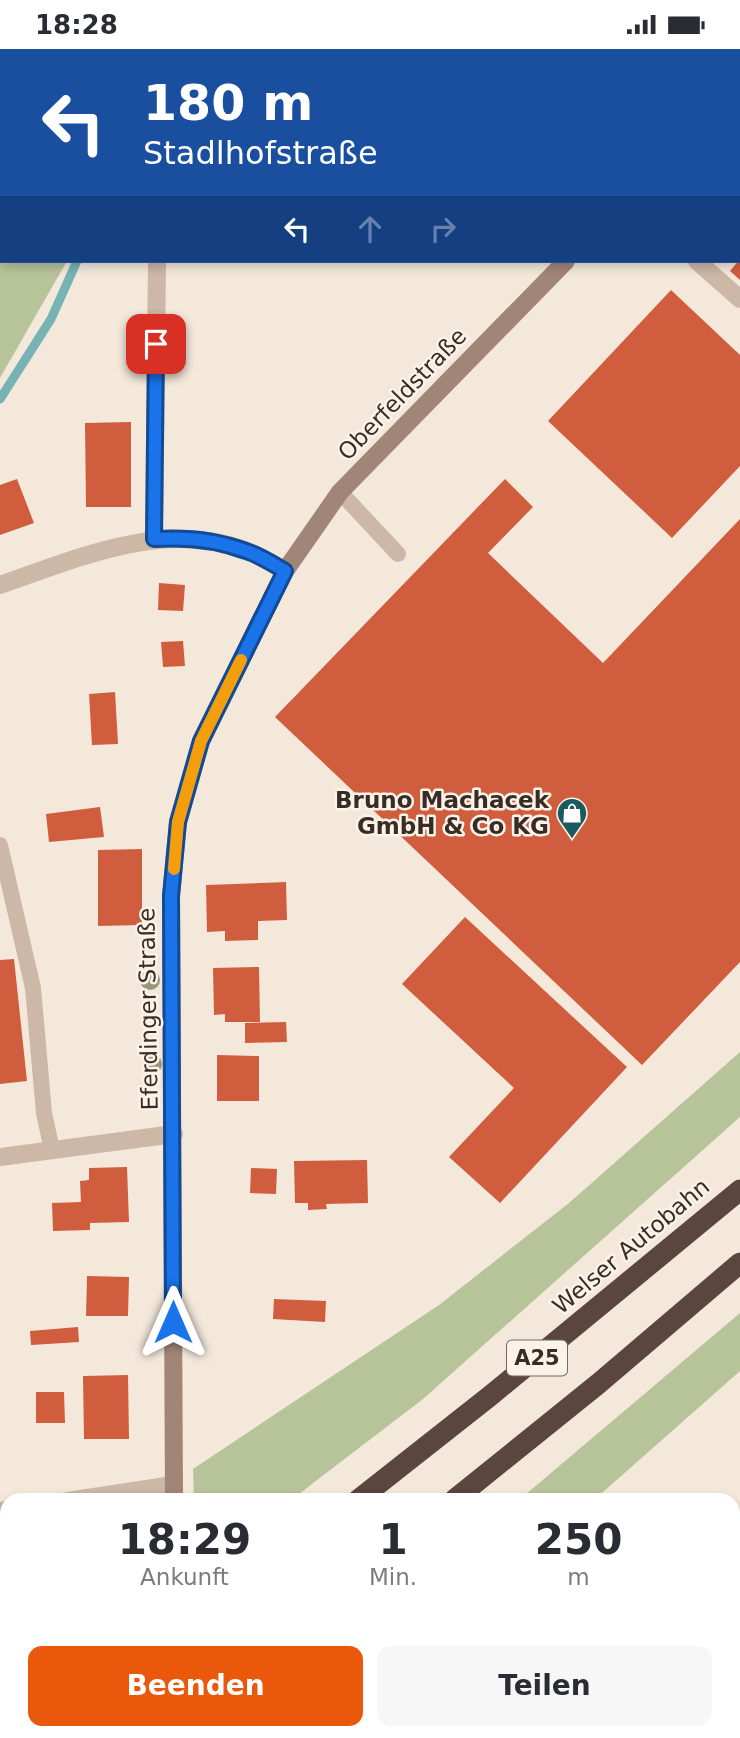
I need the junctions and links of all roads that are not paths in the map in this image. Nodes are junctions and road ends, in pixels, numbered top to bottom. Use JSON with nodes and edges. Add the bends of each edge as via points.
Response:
{"nodes":[{"id":1,"x":157,"y":263,"type":"edge"},
{"id":2,"x":564,"y":263,"type":"edge"},
{"id":3,"x":699,"y":263,"type":"edge"},
{"id":4,"x":740,"y":299,"type":"edge"},
{"id":5,"x":341,"y":492,"type":"junction"},
{"id":6,"x":154,"y":539,"type":"junction"},
{"id":7,"x":398,"y":554,"type":"dead end"},
{"id":8,"x":285,"y":571,"type":"junction"},
{"id":9,"x":0,"y":585,"type":"edge"},
{"id":10,"x":0,"y":845,"type":"edge"},
{"id":11,"x":174,"y":1134,"type":"junction"},
{"id":12,"x":52,"y":1150,"type":"junction"},
{"id":13,"x":0,"y":1157,"type":"edge"},
{"id":14,"x":740,"y":1184,"type":"edge"},
{"id":15,"x":740,"y":1190,"type":"edge"},
{"id":16,"x":714,"y":1213,"type":"junction"},
{"id":17,"x":740,"y":1263,"type":"edge"},
{"id":18,"x":174,"y":1492,"type":"edge"},
{"id":19,"x":367,"y":1493,"type":"edge"},
{"id":20,"x":462,"y":1493,"type":"edge"}],
"edges":[{"from":1,"to":6,"type":"street"},
{"from":2,"to":5,"type":"main road","name":"Oberfeldstraße"},
{"from":3,"to":4,"type":"street"},
{"from":5,"to":7,"type":"lane"},
{"from":5,"to":8,"type":"main road","name":"Oberfeldstraße"},
{"from":6,"to":8,"type":"street","via":[[201,540],[246,551]]},
{"from":6,"to":9,"type":"street","via":[[90,554]]},
{"from":8,"to":11,"type":"main road","name":"Eferdinger Straße","via":[[201,741],[178,822],[171,896]]},
{"from":10,"to":12,"type":"lane","via":[[33,988],[44,1113]]},
{"from":11,"to":12,"type":"street","name":"Eferdinger Straße"},
{"from":11,"to":18,"type":"main road","name":"Eferdinger Straße"},
{"from":12,"to":13,"type":"street","name":"Eferdinger Straße"},
{"from":14,"to":16,"type":"highway"},
{"from":15,"to":16,"type":"highway","name":"Welser Autobahn","number":"A25"},
{"from":16,"to":19,"type":"highway","name":"Welser Autobahn","number":"A25"},
{"from":17,"to":20,"type":"highway","number":"A25"}]}
